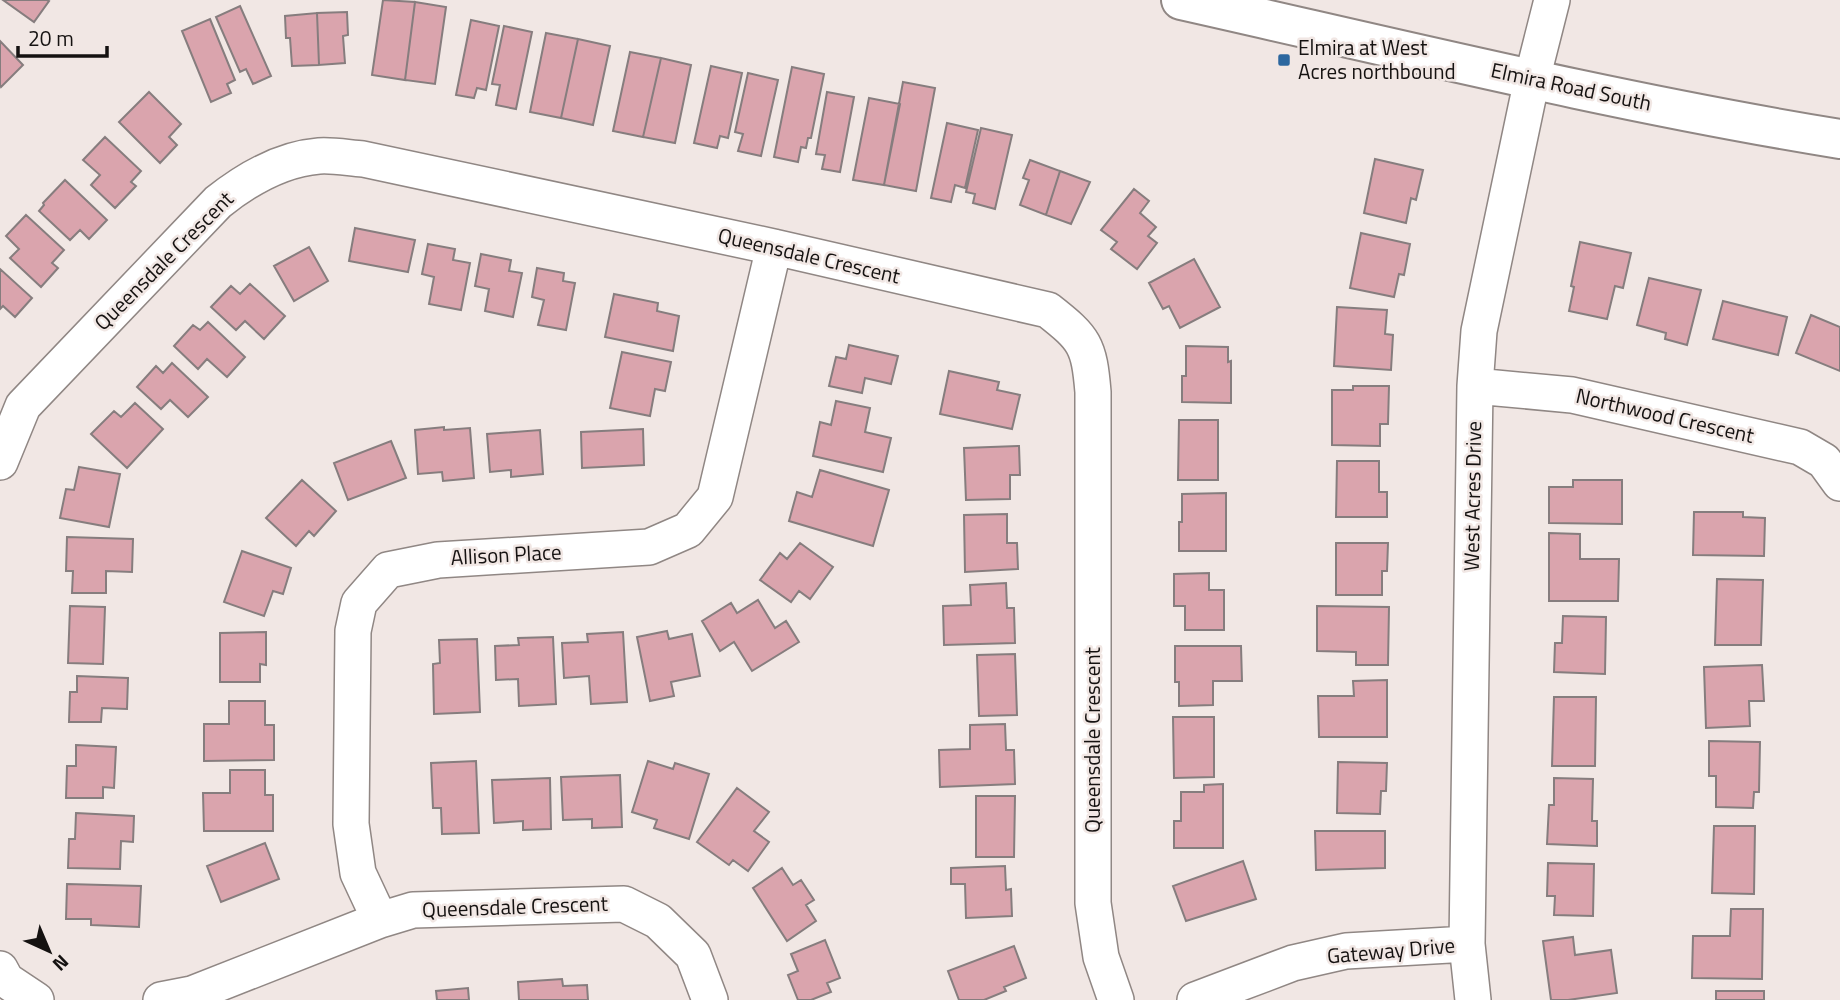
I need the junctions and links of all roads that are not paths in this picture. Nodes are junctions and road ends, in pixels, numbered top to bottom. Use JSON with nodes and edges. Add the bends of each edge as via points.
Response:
{"nodes":[{"id":1,"x":1181,"y":0,"type":"edge"},
{"id":2,"x":1552,"y":0,"type":"edge"},
{"id":3,"x":1532,"y":79,"type":"junction"},
{"id":4,"x":1840,"y":139,"type":"edge"},
{"id":5,"x":774,"y":247,"type":"junction"},
{"id":6,"x":1475,"y":386,"type":"junction"},
{"id":7,"x":0,"y":462,"type":"edge"},
{"id":8,"x":1840,"y":483,"type":"edge"},
{"id":9,"x":380,"y":920,"type":"junction"},
{"id":10,"x":1467,"y":944,"type":"junction"},
{"id":11,"x":0,"y":969,"type":"edge"},
{"id":12,"x":36,"y":1000,"type":"edge"},
{"id":13,"x":161,"y":1000,"type":"edge"},
{"id":14,"x":710,"y":1000,"type":"edge"},
{"id":15,"x":1116,"y":1000,"type":"edge"},
{"id":16,"x":1195,"y":1000,"type":"edge"},
{"id":17,"x":1473,"y":1000,"type":"edge"}],
"edges":[{"from":1,"to":3,"type":"street","name":"Elmira Road South"},
{"from":2,"to":3,"type":"street","name":"West Acres Drive"},
{"from":3,"to":4,"type":"street","name":"Elmira Road South"},
{"from":3,"to":6,"type":"street","name":"West Acres Drive","via":[[1479,331]]},
{"from":5,"to":7,"type":"street","name":"Queensdale Crescent","via":[[363,159],[318,156],[273,167],[218,202],[23,406]]},
{"from":5,"to":9,"type":"street","name":"Allison Place","via":[[715,497],[688,530],[649,547],[438,559],[388,570],[359,603],[353,632],[351,824],[358,873]]},
{"from":5,"to":15,"type":"street","name":"Queensdale Crescent","via":[[1048,310],[1077,332],[1090,359],[1094,392],[1093,903],[1101,957]]},
{"from":6,"to":8,"type":"street","name":"Northwood Crescent","via":[[1572,395],[1800,447],[1824,461]]},
{"from":6,"to":10,"type":"street","name":"West Acres Drive"},
{"from":9,"to":13,"type":"street","name":"Queensdale Crescent","via":[[192,994]]},
{"from":9,"to":14,"type":"street","name":"Queensdale Crescent","via":[[413,910],[624,904],[658,921],[693,955]]},
{"from":10,"to":16,"type":"street","name":"Gateway Drive","via":[[1346,950]]},
{"from":10,"to":17,"type":"street","name":"West Acres Drive"},
{"from":11,"to":12,"type":"street","via":[[6,979]]}]}
